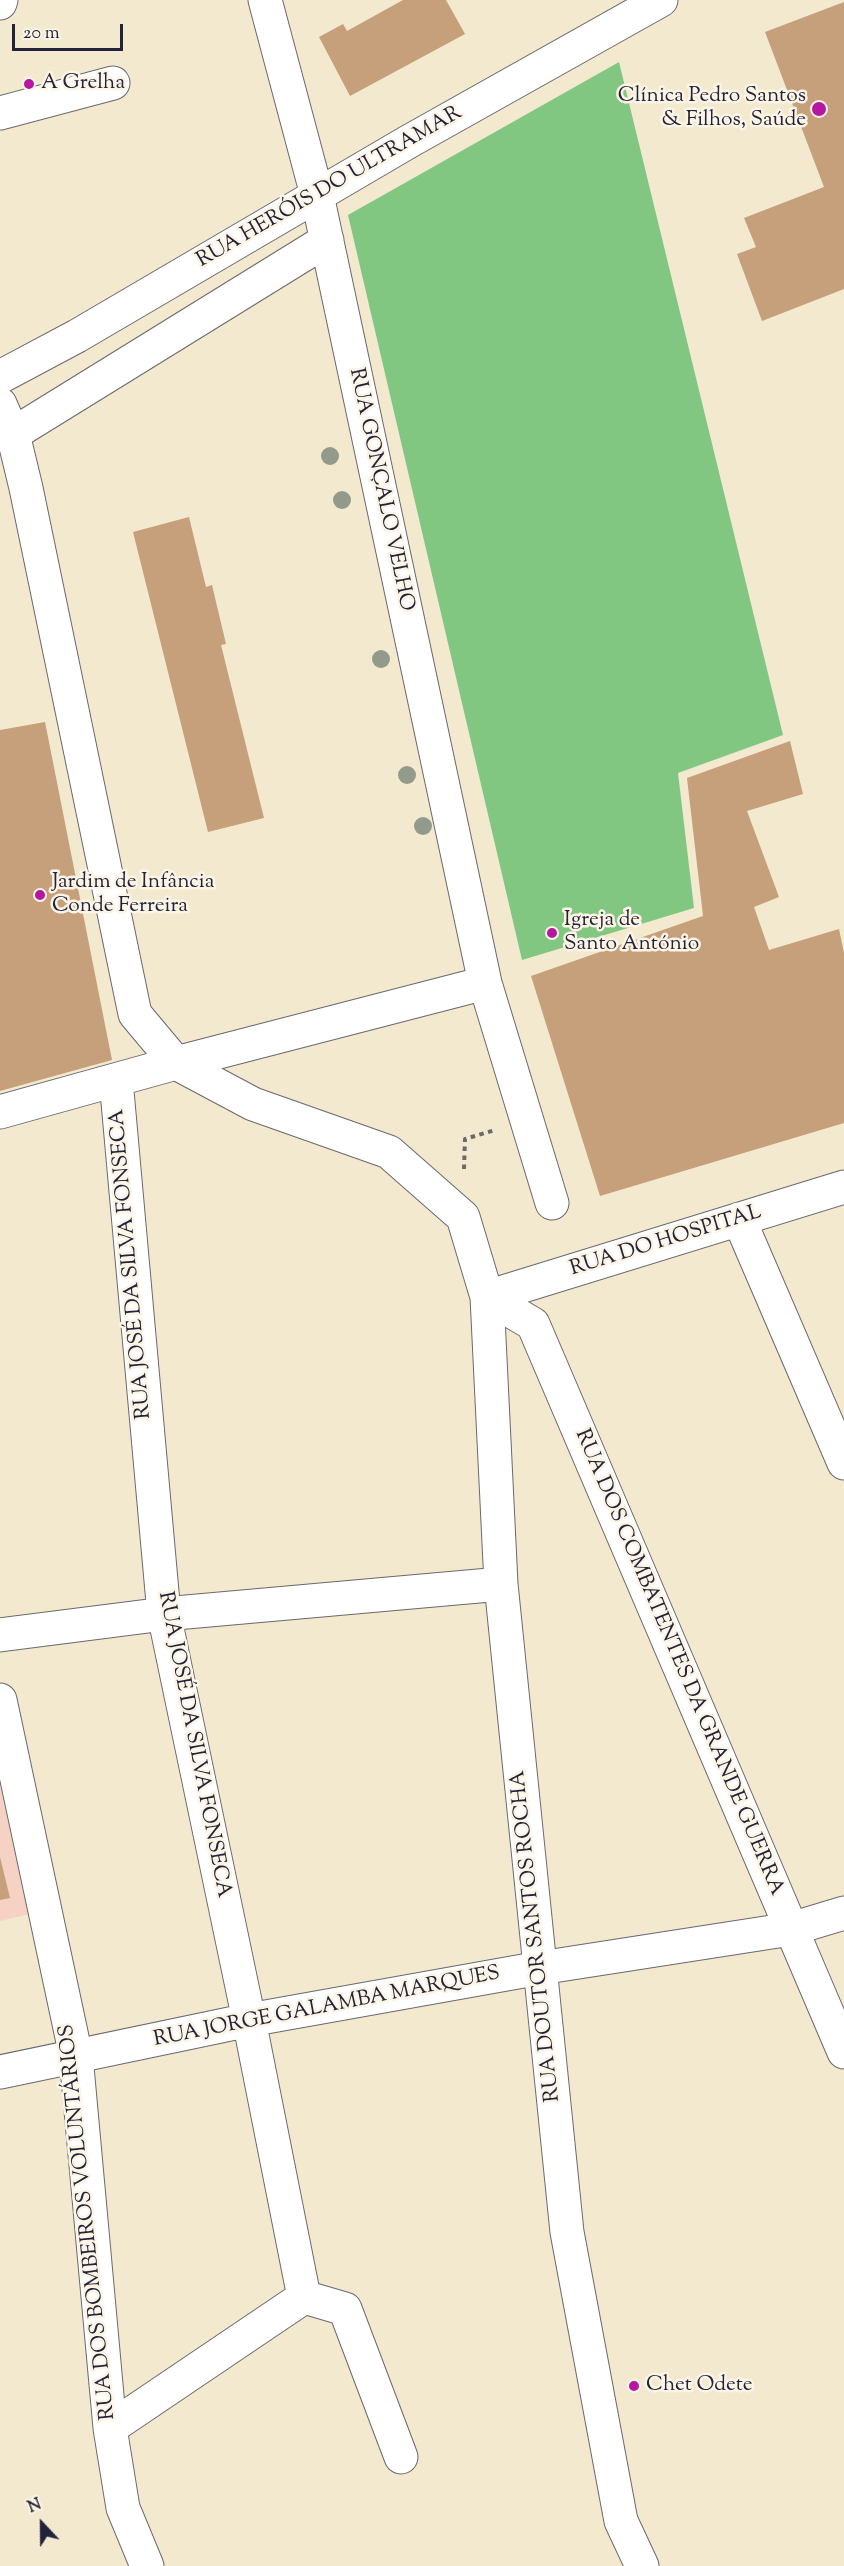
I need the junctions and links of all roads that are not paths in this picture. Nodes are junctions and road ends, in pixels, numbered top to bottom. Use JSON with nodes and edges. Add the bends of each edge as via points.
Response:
{"nodes":[{"id":1,"x":661,"y":0,"type":"edge"},
{"id":2,"x":262,"y":1,"type":"edge"},
{"id":3,"x":113,"y":83,"type":"dead end"},
{"id":4,"x":0,"y":113,"type":"edge"},
{"id":5,"x":317,"y":195,"type":"junction"},
{"id":6,"x":327,"y":240,"type":"junction"},
{"id":7,"x":173,"y":279,"type":"junction"},
{"id":8,"x":198,"y":320,"type":"junction"},
{"id":9,"x":77,"y":336,"type":"junction"},
{"id":10,"x":0,"y":377,"type":"edge"},
{"id":11,"x":102,"y":379,"type":"junction"},
{"id":12,"x":0,"y":404,"type":"edge"},
{"id":13,"x":13,"y":434,"type":"junction"},
{"id":14,"x":485,"y":983,"type":"junction"},
{"id":15,"x":176,"y":1063,"type":"junction"},
{"id":16,"x":116,"y":1080,"type":"junction"},
{"id":17,"x":0,"y":1112,"type":"edge"},
{"id":18,"x":844,"y":1187,"type":"edge"},
{"id":19,"x":552,"y":1203,"type":"dead end"},
{"id":20,"x":739,"y":1220,"type":"junction"},
{"id":21,"x":487,"y":1298,"type":"junction"},
{"id":22,"x":844,"y":1463,"type":"edge"},
{"id":23,"x":501,"y":1584,"type":"junction"},
{"id":24,"x":164,"y":1614,"type":"junction"},
{"id":25,"x":0,"y":1635,"type":"edge"},
{"id":26,"x":0,"y":1700,"type":"edge"},
{"id":27,"x":844,"y":1912,"type":"edge"},
{"id":28,"x":791,"y":1929,"type":"junction"},
{"id":29,"x":540,"y":1968,"type":"junction"},
{"id":30,"x":249,"y":2020,"type":"junction"},
{"id":31,"x":844,"y":2052,"type":"edge"},
{"id":32,"x":76,"y":2056,"type":"junction"},
{"id":33,"x":0,"y":2072,"type":"edge"},
{"id":34,"x":304,"y":2297,"type":"junction"},
{"id":35,"x":110,"y":2428,"type":"junction"},
{"id":36,"x":401,"y":2457,"type":"dead end"},
{"id":37,"x":147,"y":2566,"type":"edge"},
{"id":38,"x":642,"y":2566,"type":"edge"}],
"edges":[{"from":1,"to":5,"type":"street","name":"RUA HERÓIS DO ULTRAMAR"},
{"from":2,"to":5,"type":"street","name":"RUA GONÇALO VELHO"},
{"from":3,"to":4,"type":"street"},
{"from":5,"to":6,"type":"street","name":"RUA GONÇALO VELHO"},
{"from":5,"to":7,"type":"street","name":"RUA HERÓIS DO ULTRAMAR"},
{"from":6,"to":8,"type":"street"},
{"from":6,"to":14,"type":"street","name":"RUA GONÇALO VELHO"},
{"from":7,"to":8,"type":"street"},
{"from":7,"to":9,"type":"street","name":"RUA HERÓIS DO ULTRAMAR"},
{"from":8,"to":11,"type":"street"},
{"from":9,"to":10,"type":"street","name":"RUA HERÓIS DO ULTRAMAR"},
{"from":9,"to":11,"type":"street"},
{"from":11,"to":13,"type":"street"},
{"from":12,"to":13,"type":"street"},
{"from":13,"to":15,"type":"street","via":[[135,1014]]},
{"from":14,"to":15,"type":"street"},
{"from":14,"to":19,"type":"street","name":"RUA GONÇALO VELHO"},
{"from":15,"to":16,"type":"street"},
{"from":15,"to":21,"type":"street","name":"RUA DOUTOR SANTOS ROCHA","via":[[253,1104],[389,1152],[463,1217]]},
{"from":16,"to":17,"type":"street"},
{"from":16,"to":24,"type":"street","name":"RUA JOSÉ DA SILVA FONSECA"},
{"from":18,"to":20,"type":"street","name":"RUA DO HOSPITAL"},
{"from":20,"to":21,"type":"street","name":"RUA DO HOSPITAL"},
{"from":20,"to":22,"type":"street"},
{"from":21,"to":23,"type":"street","name":"RUA DOUTOR SANTOS ROCHA"},
{"from":21,"to":28,"type":"street","name":"RUA DOS COMBATENTES DA GRANDE GUERRA","via":[[533,1324]]},
{"from":23,"to":24,"type":"street"},
{"from":23,"to":29,"type":"street","name":"RUA DOUTOR SANTOS ROCHA"},
{"from":24,"to":25,"type":"street"},
{"from":24,"to":30,"type":"street","name":"RUA JOSÉ DA SILVA FONSECA"},
{"from":26,"to":32,"type":"street","name":"RUA DOS BOMBEIROS VOLUNTÁRIOS"},
{"from":27,"to":28,"type":"street","name":"RUA JORGE GALAMBA MARQUES"},
{"from":28,"to":29,"type":"street","name":"RUA JORGE GALAMBA MARQUES"},
{"from":28,"to":31,"type":"street","name":"RUA DOS COMBATENTES DA GRANDE GUERRA"},
{"from":29,"to":30,"type":"street","name":"RUA JORGE GALAMBA MARQUES"},
{"from":29,"to":38,"type":"street","name":"RUA DOUTOR SANTOS ROCHA","via":[[567,2232],[621,2521]]},
{"from":30,"to":32,"type":"street","name":"RUA JORGE GALAMBA MARQUES"},
{"from":30,"to":34,"type":"street","name":"RUA JOSÉ DA SILVA FONSECA"},
{"from":32,"to":33,"type":"street","name":"RUA JORGE GALAMBA MARQUES"},
{"from":32,"to":35,"type":"street","name":"RUA DOS BOMBEIROS VOLUNTÁRIOS"},
{"from":34,"to":35,"type":"street"},
{"from":34,"to":36,"type":"street","via":[[345,2309]]},
{"from":35,"to":37,"type":"street","name":"RUA DOS BOMBEIROS VOLUNTÁRIOS","via":[[123,2508]]}]}
